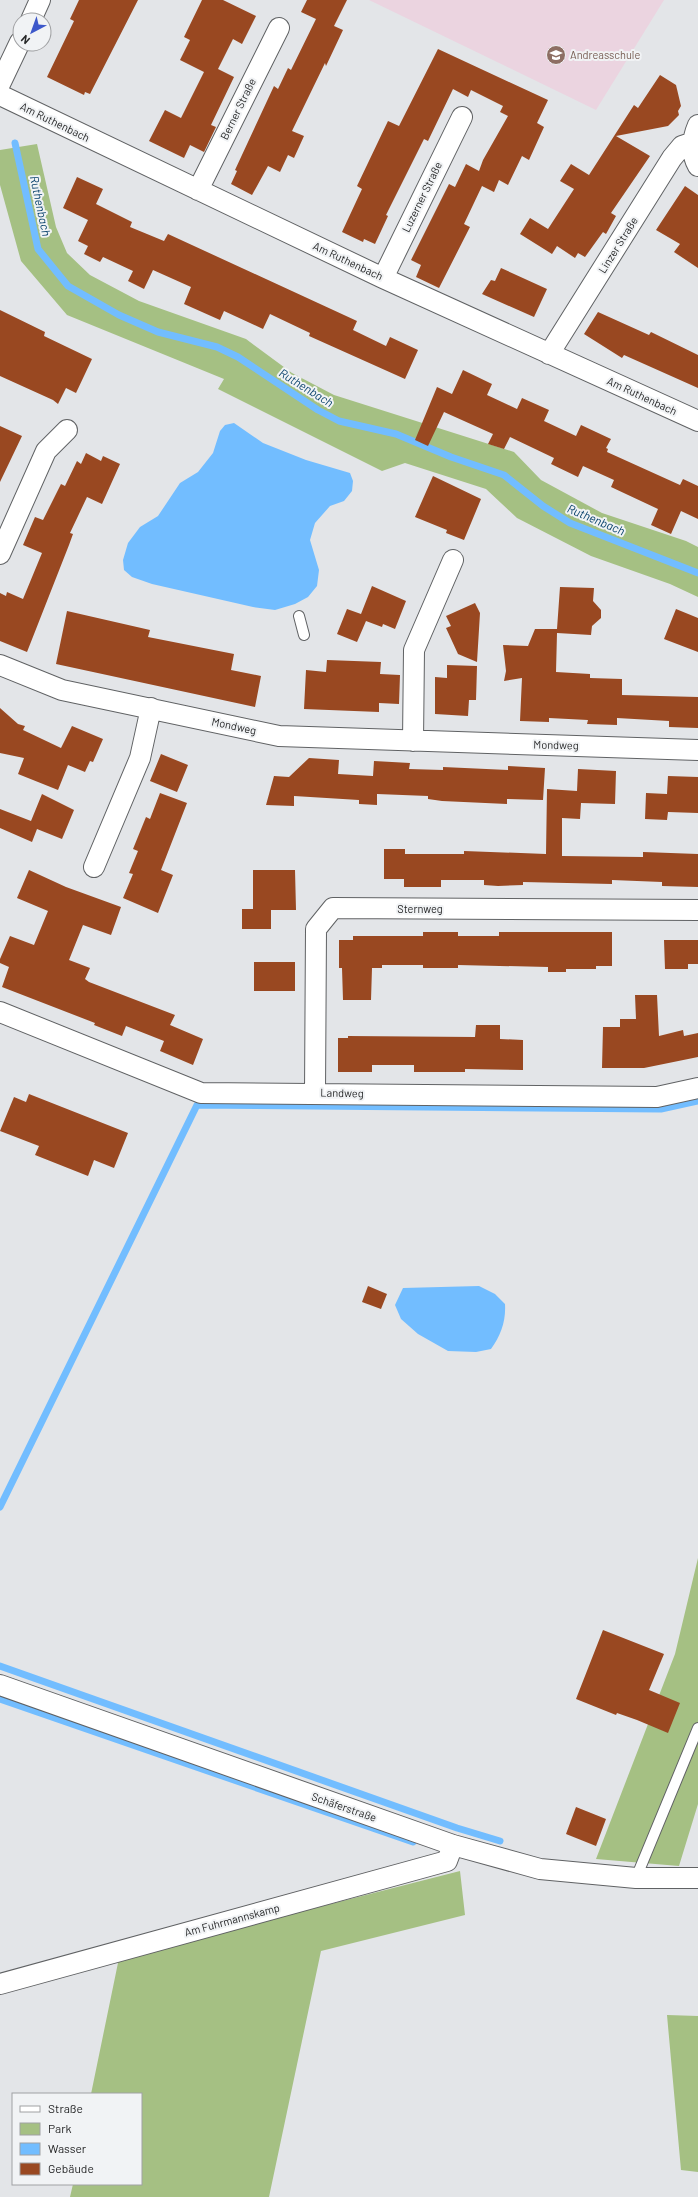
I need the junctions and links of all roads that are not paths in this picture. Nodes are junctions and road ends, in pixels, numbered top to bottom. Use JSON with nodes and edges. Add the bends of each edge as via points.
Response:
{"nodes":[{"id":1,"x":40,"y":0,"type":"edge"},
{"id":2,"x":35,"y":12,"type":"edge"},
{"id":3,"x":278,"y":28,"type":"dead end"},
{"id":4,"x":15,"y":52,"type":"edge"},
{"id":5,"x":0,"y":84,"type":"edge"},
{"id":6,"x":0,"y":95,"type":"edge"},
{"id":7,"x":462,"y":117,"type":"dead end"},
{"id":8,"x":698,"y":125,"type":"edge"},
{"id":9,"x":691,"y":143,"type":"junction"},
{"id":10,"x":698,"y":166,"type":"edge"},
{"id":11,"x":198,"y":190,"type":"junction"},
{"id":12,"x":383,"y":278,"type":"junction"},
{"id":13,"x":549,"y":354,"type":"junction"},
{"id":14,"x":698,"y":421,"type":"edge"},
{"id":15,"x":67,"y":430,"type":"dead end"},
{"id":16,"x":0,"y":554,"type":"edge"},
{"id":17,"x":453,"y":560,"type":"dead end"},
{"id":18,"x":299,"y":616,"type":"dead end"},
{"id":19,"x":304,"y":635,"type":"dead end"},
{"id":20,"x":0,"y":665,"type":"edge"},
{"id":21,"x":151,"y":708,"type":"junction"},
{"id":22,"x":413,"y":741,"type":"junction"},
{"id":23,"x":698,"y":750,"type":"edge"},
{"id":24,"x":94,"y":867,"type":"dead end"},
{"id":25,"x":698,"y":910,"type":"edge"},
{"id":26,"x":0,"y":1012,"type":"edge"},
{"id":27,"x":698,"y":1088,"type":"edge"},
{"id":28,"x":315,"y":1093,"type":"junction"},
{"id":29,"x":0,"y":1685,"type":"edge"},
{"id":30,"x":698,"y":1728,"type":"edge"},
{"id":31,"x":453,"y":1845,"type":"junction"},
{"id":32,"x":636,"y":1878,"type":"junction"},
{"id":33,"x":698,"y":1878,"type":"edge"},
{"id":34,"x":0,"y":1984,"type":"edge"}],
"edges":[{"from":1,"to":2,"type":"street"},
{"from":3,"to":11,"type":"street","name":"Berner Straße"},
{"from":4,"to":5,"type":"street"},
{"from":6,"to":11,"type":"street","name":"Am Ruthenbach"},
{"from":7,"to":12,"type":"street","name":"Luzerner Straße"},
{"from":8,"to":9,"type":"street"},
{"from":9,"to":10,"type":"street"},
{"from":9,"to":13,"type":"street","name":"Linzer Straße","via":[[682,146],[672,158]]},
{"from":11,"to":12,"type":"street","name":"Am Ruthenbach"},
{"from":12,"to":13,"type":"street","name":"Am Ruthenbach"},
{"from":13,"to":14,"type":"street","name":"Am Ruthenbach"},
{"from":15,"to":16,"type":"street","via":[[46,451]]},
{"from":17,"to":22,"type":"street","via":[[414,650]]},
{"from":18,"to":19,"type":"lane"},
{"from":20,"to":21,"type":"street","name":"Mondweg","via":[[62,690]]},
{"from":21,"to":22,"type":"street","name":"Mondweg","via":[[279,736]]},
{"from":21,"to":24,"type":"street","via":[[140,758]]},
{"from":22,"to":23,"type":"street","name":"Mondweg"},
{"from":25,"to":28,"type":"street","name":"Sternweg","via":[[332,908],[316,929]]},
{"from":26,"to":28,"type":"street","name":"Landweg","via":[[201,1093]]},
{"from":27,"to":28,"type":"street","name":"Landweg","via":[[657,1097]]},
{"from":29,"to":31,"type":"street","name":"Schäferstraße"},
{"from":30,"to":32,"type":"lane"},
{"from":31,"to":32,"type":"street","name":"Schäferstraße","via":[[540,1869]]},
{"from":31,"to":34,"type":"street","name":"Am Fuhrmannskamp","via":[[446,1861]]},
{"from":32,"to":33,"type":"street","name":"Schäferstraße"}]}
